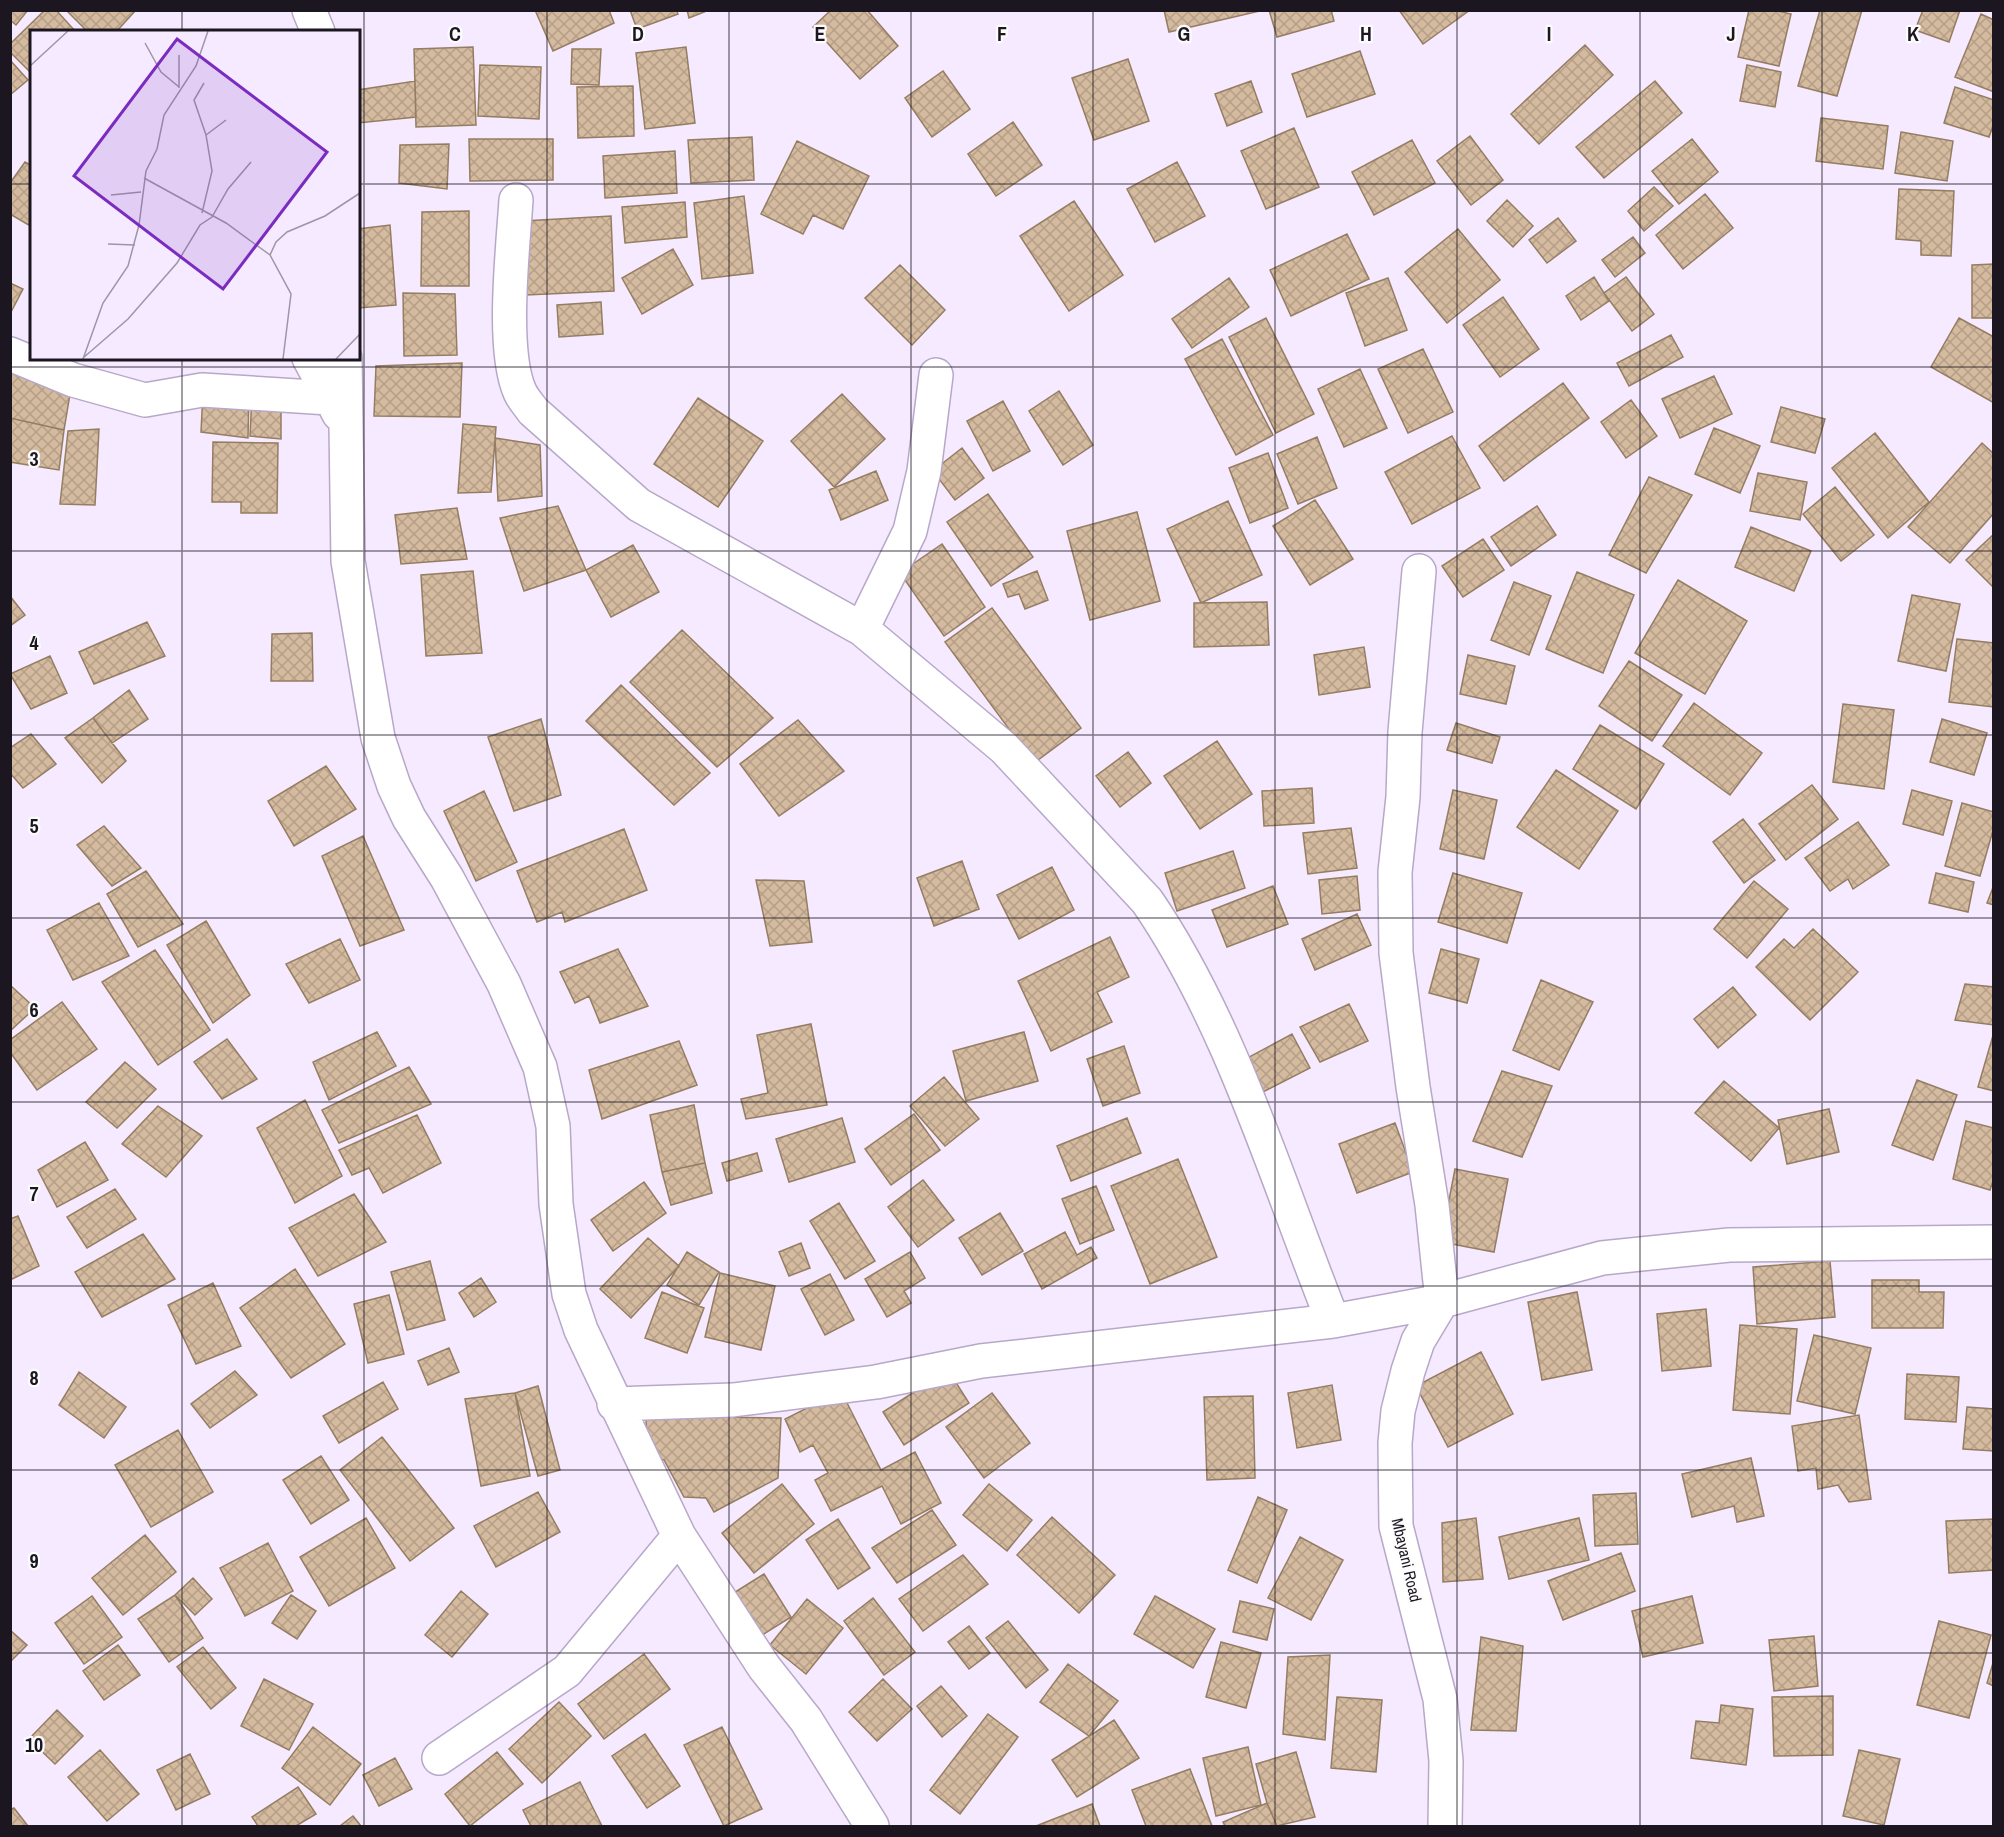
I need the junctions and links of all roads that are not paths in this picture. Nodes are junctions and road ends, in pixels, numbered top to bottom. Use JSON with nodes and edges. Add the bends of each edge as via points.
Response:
{"nodes":[{"id":1,"x":309,"y":10,"type":"edge"},
{"id":2,"x":317,"y":30,"type":"edge"},
{"id":3,"x":516,"y":200,"type":"dead end"},
{"id":4,"x":10,"y":354,"type":"edge"},
{"id":5,"x":310,"y":360,"type":"edge"},
{"id":6,"x":345,"y":360,"type":"edge"},
{"id":7,"x":936,"y":375,"type":"dead end"},
{"id":8,"x":329,"y":398,"type":"junction"},
{"id":9,"x":347,"y":426,"type":"junction"},
{"id":10,"x":1419,"y":571,"type":"dead end"},
{"id":11,"x":862,"y":629,"type":"junction"},
{"id":12,"x":1994,"y":1242,"type":"edge"},
{"id":13,"x":1442,"y":1301,"type":"junction"},
{"id":14,"x":1333,"y":1321,"type":"junction"},
{"id":15,"x":614,"y":1404,"type":"junction"},
{"id":16,"x":679,"y":1536,"type":"junction"},
{"id":17,"x":439,"y":1758,"type":"dead end"},
{"id":18,"x":872,"y":1827,"type":"edge"},
{"id":19,"x":1445,"y":1827,"type":"edge"}],
"edges":[{"from":1,"to":2,"type":"street"},
{"from":3,"to":11,"type":"street","via":[[510,314],[514,366],[520,391],[533,411],[639,505]]},
{"from":4,"to":8,"type":"street","via":[[73,380],[145,400],[202,390]]},
{"from":5,"to":8,"type":"street"},
{"from":6,"to":9,"type":"street"},
{"from":7,"to":11,"type":"street","via":[[924,471],[910,531]]},
{"from":8,"to":9,"type":"street"},
{"from":9,"to":15,"type":"street","via":[[348,561],[378,738],[409,818],[447,878],[504,984],[540,1068],[553,1126],[556,1204],[569,1294]]},
{"from":10,"to":13,"type":"street","via":[[1395,872],[1396,953]]},
{"from":11,"to":14,"type":"street","via":[[1004,748],[1139,892],[1166,928],[1239,1078]]},
{"from":12,"to":13,"type":"street","via":[[1729,1245],[1602,1258]]},
{"from":13,"to":14,"type":"street"},
{"from":13,"to":19,"type":"street","name":"Mbayani Road","via":[[1418,1341],[1408,1371],[1395,1443],[1396,1526],[1440,1699],[1446,1761]]},
{"from":14,"to":15,"type":"street","via":[[981,1360],[876,1382],[733,1400]]},
{"from":15,"to":16,"type":"street"},
{"from":16,"to":17,"type":"street","via":[[567,1671]]},
{"from":16,"to":18,"type":"street","via":[[764,1666],[806,1720]]}]}
